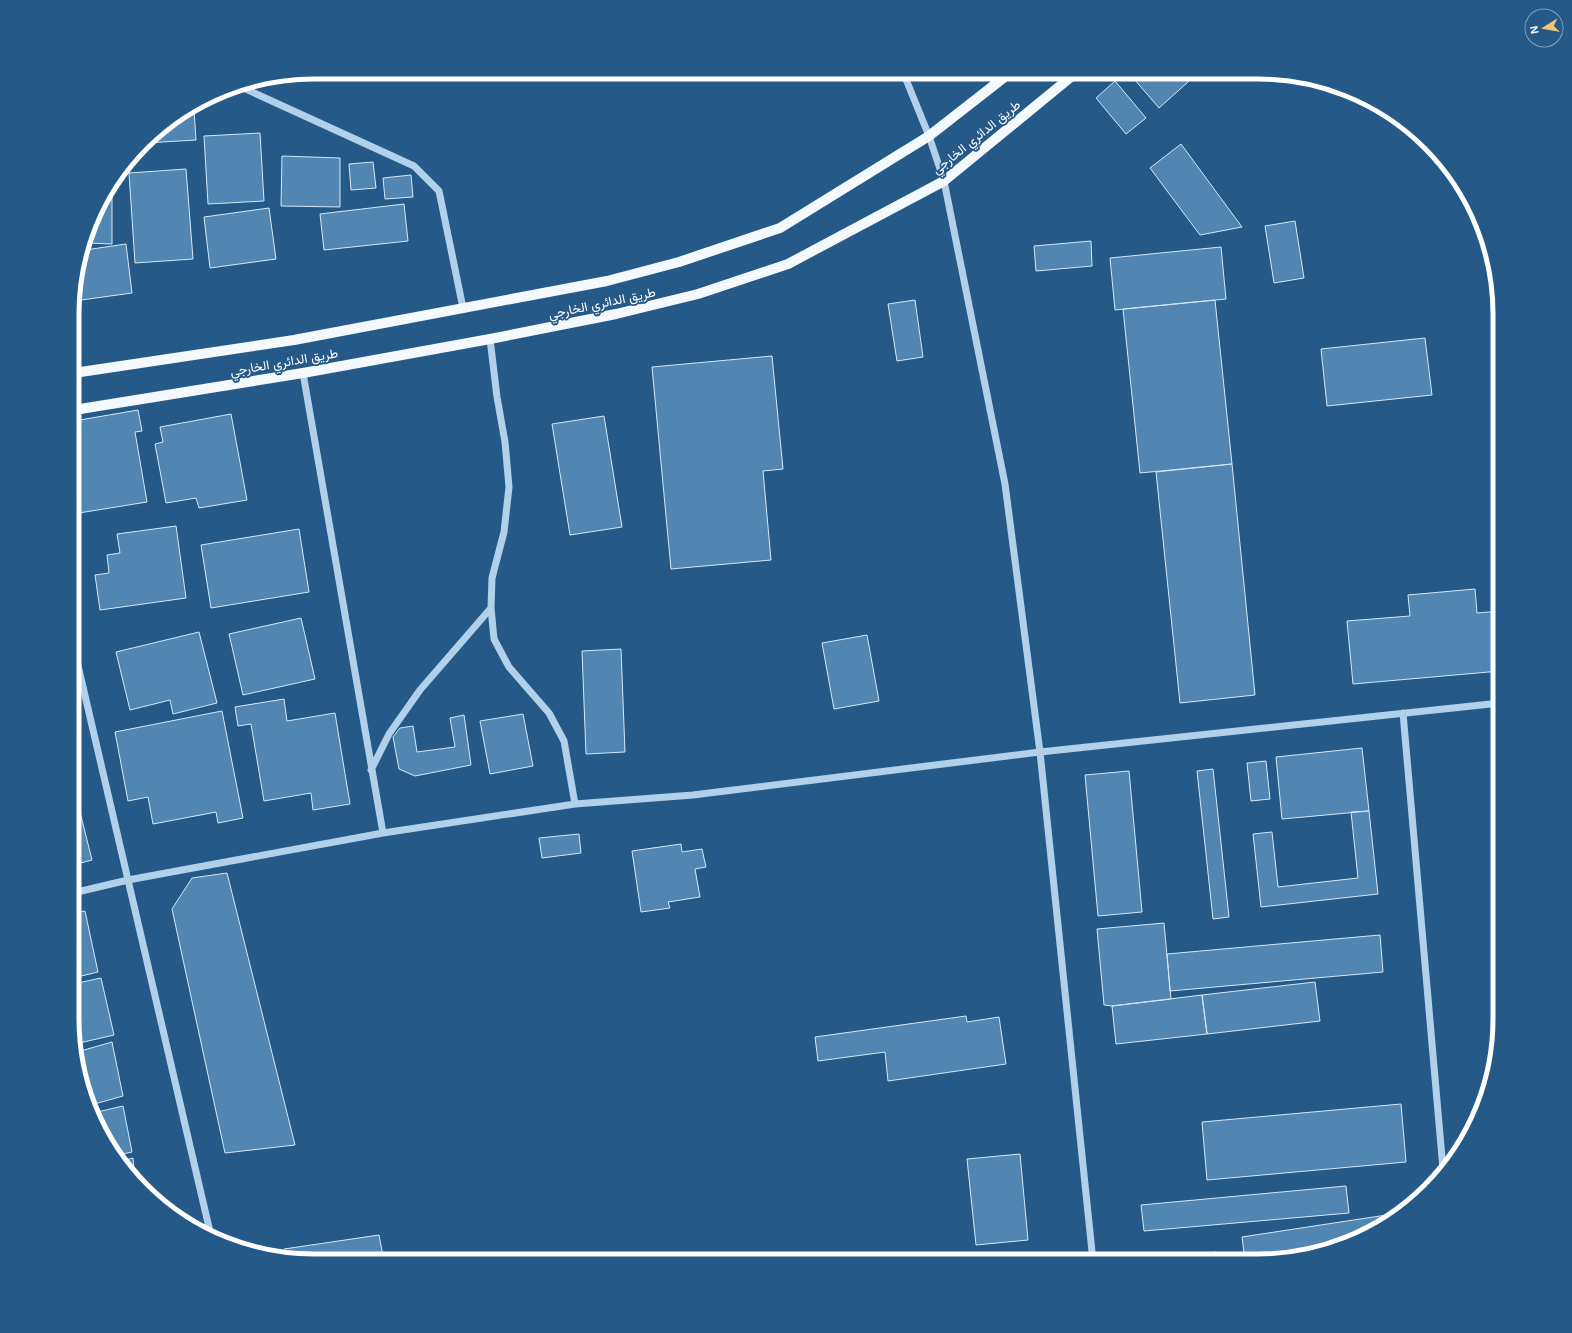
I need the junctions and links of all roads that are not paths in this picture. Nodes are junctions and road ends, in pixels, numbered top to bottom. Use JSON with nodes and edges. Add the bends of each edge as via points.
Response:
{"nodes":[{"id":1,"x":906,"y":79,"type":"edge"},
{"id":2,"x":1002,"y":79,"type":"edge"},
{"id":3,"x":1068,"y":79,"type":"edge"},
{"id":4,"x":246,"y":89,"type":"edge"},
{"id":5,"x":929,"y":136,"type":"junction"},
{"id":6,"x":944,"y":181,"type":"junction"},
{"id":7,"x":463,"y":308,"type":"junction"},
{"id":8,"x":490,"y":339,"type":"junction"},
{"id":9,"x":79,"y":372,"type":"edge"},
{"id":10,"x":303,"y":373,"type":"junction"},
{"id":11,"x":79,"y":409,"type":"edge"},
{"id":12,"x":491,"y":608,"type":"junction"},
{"id":13,"x":79,"y":670,"type":"edge"},
{"id":14,"x":1493,"y":705,"type":"edge"},
{"id":15,"x":1403,"y":713,"type":"junction"},
{"id":16,"x":1040,"y":752,"type":"junction"},
{"id":17,"x":371,"y":770,"type":"junction"},
{"id":18,"x":575,"y":804,"type":"junction"},
{"id":19,"x":383,"y":833,"type":"junction"},
{"id":20,"x":128,"y":880,"type":"junction"},
{"id":21,"x":79,"y":892,"type":"edge"},
{"id":22,"x":1443,"y":1164,"type":"edge"},
{"id":23,"x":210,"y":1230,"type":"edge"},
{"id":24,"x":1092,"y":1254,"type":"edge"}],
"edges":[{"from":1,"to":5,"type":"street"},
{"from":2,"to":5,"type":"main road","name":"طريق الدائري الخارجي"},
{"from":3,"to":6,"type":"main road","name":"طريق الدائري الخارجي"},
{"from":4,"to":7,"type":"street","via":[[414,166],[439,191]]},
{"from":5,"to":6,"type":"street"},
{"from":5,"to":7,"type":"main road","name":"طريق الدائري الخارجي","via":[[780,228],[679,262],[607,282]]},
{"from":6,"to":8,"type":"main road","name":"طريق الدائري الخارجي","via":[[788,264],[698,294],[616,314]]},
{"from":6,"to":16,"type":"street","via":[[1005,484]]},
{"from":7,"to":9,"type":"main road","name":"طريق الدائري الخارجي","via":[[294,340]]},
{"from":8,"to":10,"type":"main road","name":"طريق الدائري الخارجي"},
{"from":8,"to":12,"type":"street","via":[[509,487],[504,532],[492,578]]},
{"from":10,"to":11,"type":"main road","name":"طريق الدائري الخارجي"},
{"from":10,"to":17,"type":"street"},
{"from":12,"to":17,"type":"street","via":[[420,690],[389,734]]},
{"from":12,"to":18,"type":"street","via":[[494,639],[509,667],[549,713],[564,741]]},
{"from":13,"to":20,"type":"street"},
{"from":14,"to":15,"type":"street"},
{"from":15,"to":16,"type":"street"},
{"from":15,"to":22,"type":"street"},
{"from":16,"to":18,"type":"street","via":[[694,795]]},
{"from":16,"to":24,"type":"street"},
{"from":17,"to":19,"type":"street"},
{"from":18,"to":19,"type":"street"},
{"from":19,"to":20,"type":"street"},
{"from":20,"to":21,"type":"street"},
{"from":20,"to":23,"type":"street"}]}
